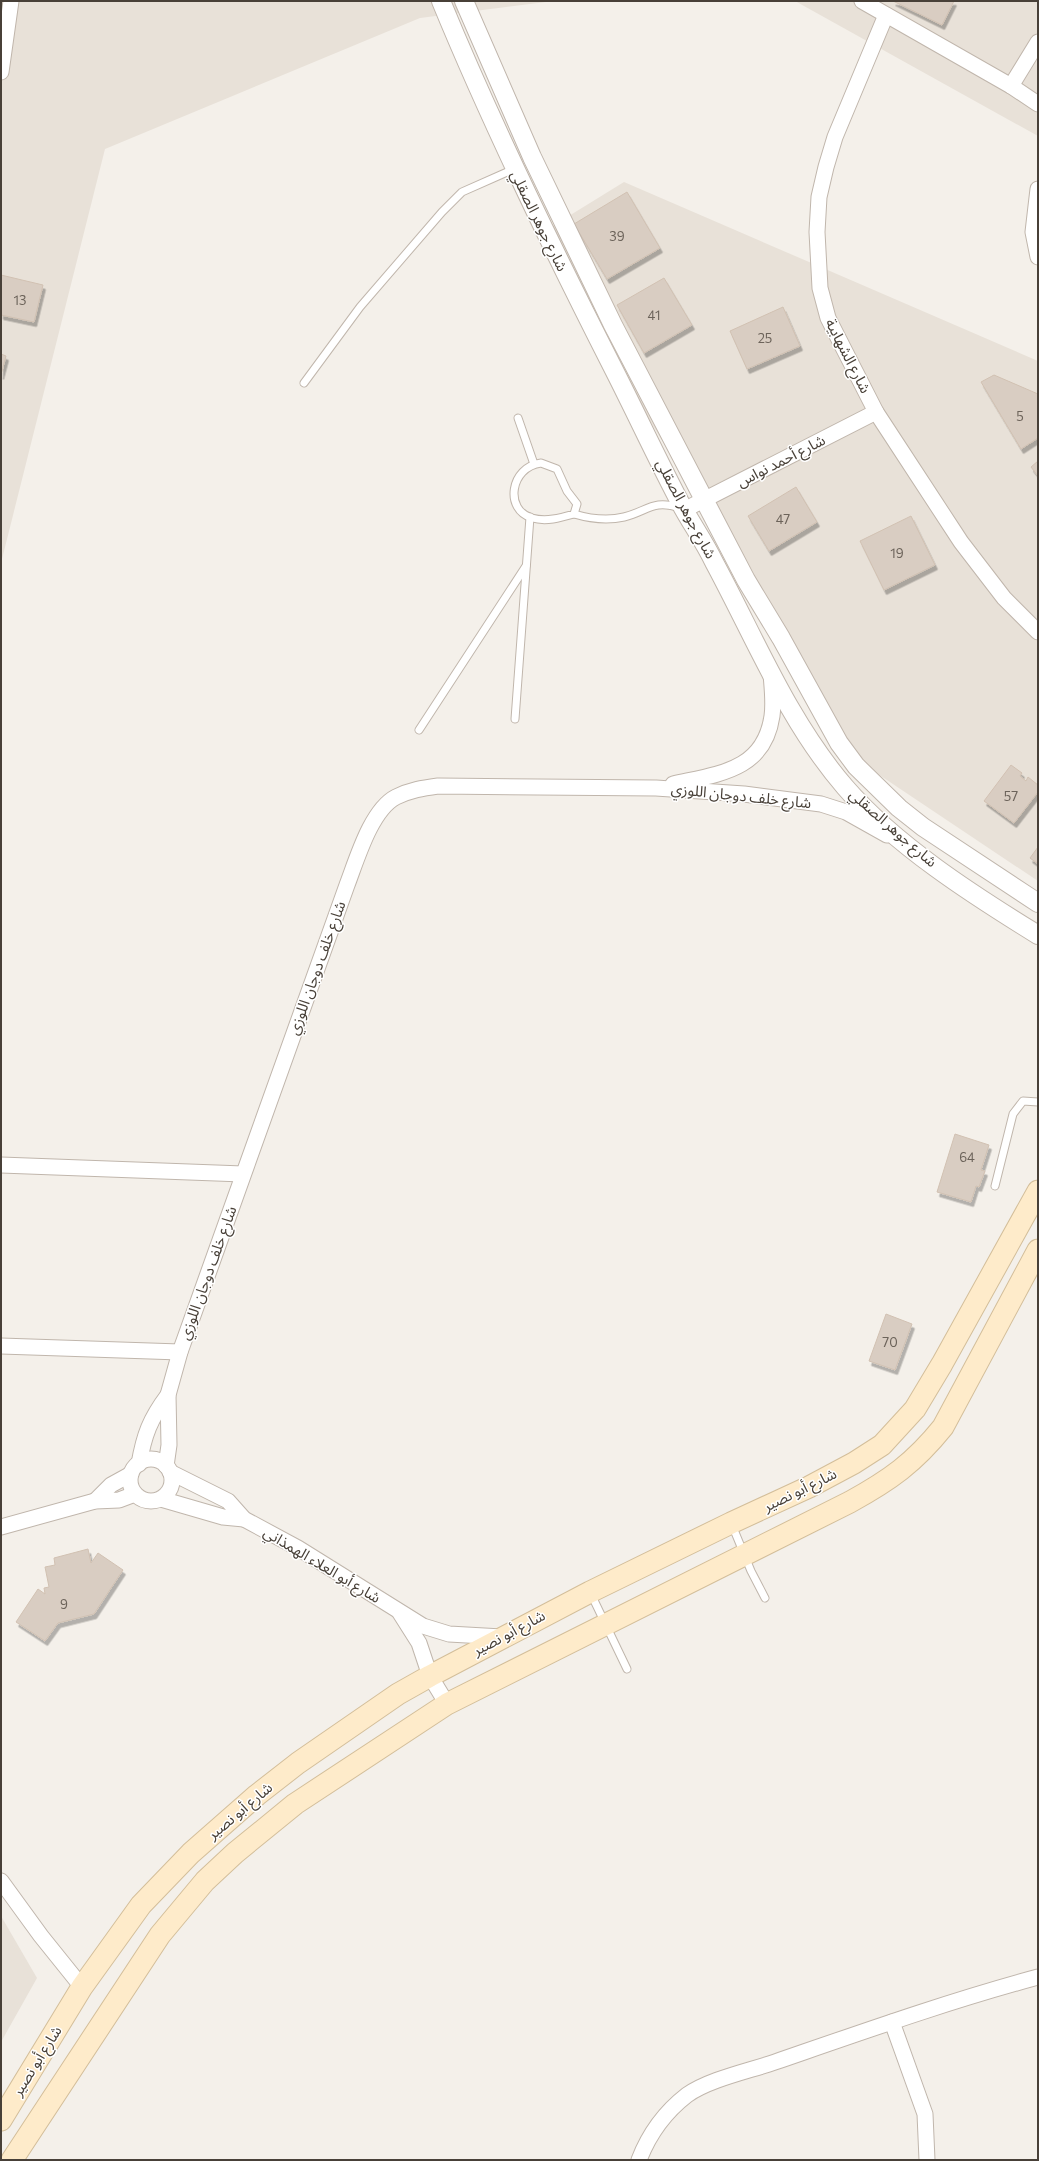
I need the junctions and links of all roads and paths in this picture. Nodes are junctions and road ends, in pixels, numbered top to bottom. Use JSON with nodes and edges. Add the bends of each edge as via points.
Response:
{"nodes":[{"id":1,"x":11,"y":1,"type":"edge"},
{"id":2,"x":441,"y":1,"type":"edge"},
{"id":3,"x":464,"y":1,"type":"edge"},
{"id":4,"x":862,"y":1,"type":"edge"},
{"id":5,"x":886,"y":15,"type":"junction"},
{"id":6,"x":1038,"y":42,"type":"edge"},
{"id":7,"x":1,"y":72,"type":"edge"},
{"id":8,"x":1010,"y":86,"type":"junction"},
{"id":9,"x":1038,"y":104,"type":"edge"},
{"id":10,"x":514,"y":168,"type":"junction"},
{"id":11,"x":1038,"y":189,"type":"edge"},
{"id":12,"x":1038,"y":258,"type":"edge"},
{"id":13,"x":304,"y":383,"type":"dead end"},
{"id":14,"x":876,"y":412,"type":"junction"},
{"id":15,"x":518,"y":418,"type":"dead end"},
{"id":16,"x":534,"y":464,"type":"junction"},
{"id":17,"x":705,"y":501,"type":"junction"},
{"id":18,"x":684,"y":510,"type":"junction"},
{"id":19,"x":574,"y":514,"type":"junction"},
{"id":20,"x":530,"y":517,"type":"junction"},
{"id":21,"x":527,"y":564,"type":"junction"},
{"id":22,"x":1038,"y":632,"type":"edge"},
{"id":23,"x":771,"y":674,"type":"junction"},
{"id":24,"x":515,"y":719,"type":"dead end"},
{"id":25,"x":419,"y":730,"type":"dead end"},
{"id":26,"x":656,"y":788,"type":"junction"},
{"id":27,"x":911,"y":848,"type":"junction"},
{"id":28,"x":1038,"y":903,"type":"edge"},
{"id":29,"x":1038,"y":935,"type":"edge"},
{"id":30,"x":1038,"y":1102,"type":"edge"},
{"id":31,"x":1,"y":1165,"type":"edge"},
{"id":32,"x":244,"y":1174,"type":"junction"},
{"id":33,"x":995,"y":1186,"type":"dead end"},
{"id":34,"x":1038,"y":1191,"type":"edge"},
{"id":35,"x":1038,"y":1250,"type":"edge"},
{"id":36,"x":1,"y":1346,"type":"edge"},
{"id":37,"x":180,"y":1352,"type":"junction"},
{"id":38,"x":168,"y":1395,"type":"junction"},
{"id":39,"x":135,"y":1469,"type":"junction"},
{"id":40,"x":168,"y":1469,"type":"junction"},
{"id":41,"x":135,"y":1494,"type":"junction"},
{"id":42,"x":161,"y":1499,"type":"junction"},
{"id":43,"x":95,"y":1501,"type":"junction"},
{"id":44,"x":244,"y":1519,"type":"junction"},
{"id":45,"x":731,"y":1523,"type":"junction"},
{"id":46,"x":1,"y":1527,"type":"edge"},
{"id":47,"x":746,"y":1555,"type":"junction"},
{"id":48,"x":590,"y":1592,"type":"junction"},
{"id":49,"x":765,"y":1598,"type":"dead end"},
{"id":50,"x":400,"y":1612,"type":"junction"},
{"id":51,"x":604,"y":1624,"type":"junction"},
{"id":52,"x":502,"y":1637,"type":"junction"},
{"id":53,"x":627,"y":1669,"type":"dead end"},
{"id":54,"x":430,"y":1676,"type":"junction"},
{"id":55,"x":447,"y":1704,"type":"junction"},
{"id":56,"x":1,"y":1881,"type":"edge"},
{"id":57,"x":1038,"y":1978,"type":"edge"},
{"id":58,"x":82,"y":1987,"type":"junction"},
{"id":59,"x":892,"y":2022,"type":"junction"},
{"id":60,"x":1,"y":2120,"type":"edge"},
{"id":61,"x":12,"y":2160,"type":"edge"},
{"id":62,"x":639,"y":2160,"type":"edge"},
{"id":63,"x":927,"y":2160,"type":"edge"}],
"edges":[{"from":1,"to":7,"type":"street"},
{"from":2,"to":10,"type":"street","name":"شارع جوهر الصقلي"},
{"from":3,"to":17,"type":"street","name":"شارع جوهر الصقلي","via":[[532,157],[613,325]]},
{"from":4,"to":5,"type":"street"},
{"from":5,"to":8,"type":"street"},
{"from":5,"to":14,"type":"street","name":"شارع الشهابية","via":[[826,167],[819,197],[817,232],[820,288],[828,318]]},
{"from":6,"to":8,"type":"street"},
{"from":8,"to":9,"type":"street"},
{"from":10,"to":13,"type":"lane","via":[[462,192],[442,212],[360,307]]},
{"from":10,"to":18,"type":"street","name":"شارع جوهر الصقلي"},
{"from":11,"to":12,"type":"street","via":[[1033,232]]},
{"from":14,"to":17,"type":"street","name":"شارع أحمد نواس"},
{"from":14,"to":22,"type":"street","name":"شارع الشهابية","via":[[961,542],[1004,598]]},
{"from":15,"to":16,"type":"lane"},
{"from":16,"to":19,"type":"lane","via":[[546,464],[557,469],[567,491],[578,504]]},
{"from":16,"to":20,"type":"lane","via":[[522,470],[514,488],[516,502],[524,514]]},
{"from":17,"to":18,"type":"street","name":"شارع أحمد نواس"},
{"from":17,"to":28,"type":"street","name":"شارع جوهر الصقلي","via":[[746,580],[832,731],[856,766],[885,796],[924,828]]},
{"from":18,"to":19,"type":"lane","via":[[660,504],[624,517],[601,520]]},
{"from":18,"to":23,"type":"street","name":"شارع جوهر الصقلي","via":[[713,559]]},
{"from":19,"to":20,"type":"lane","via":[[548,519]]},
{"from":20,"to":21,"type":"lane"},
{"from":21,"to":24,"type":"lane"},
{"from":21,"to":25,"type":"lane"},
{"from":23,"to":26,"type":"street","name":"شارع خلف دوجان اللوزي","via":[[773,715],[766,740],[755,754],[743,765],[729,772]]},
{"from":23,"to":27,"type":"street","name":"شارع جوهر الصقلي","via":[[803,729],[836,777],[862,805]]},
{"from":26,"to":27,"type":"street","name":"شارع خلف دوجان اللوزي","via":[[744,794],[821,804],[846,812]]},
{"from":26,"to":32,"type":"street","name":"شارع خلف دوجان اللوزي","via":[[438,786],[413,790],[395,797],[381,809],[372,824],[347,885]]},
{"from":27,"to":29,"type":"street","name":"شارع جوهر الصقلي","via":[[996,909]]},
{"from":30,"to":33,"type":"lane","via":[[1023,1101],[1013,1114]]},
{"from":31,"to":32,"type":"street"},
{"from":32,"to":37,"type":"street","name":"شارع خلف دوجان اللوزي"},
{"from":34,"to":45,"type":"main road","name":"شارع أبو نصير","via":[[942,1364],[915,1408],[897,1431],[882,1445],[854,1463]]},
{"from":35,"to":47,"type":"main road","name":"شارع أبو نصير","via":[[968,1384],[943,1427],[924,1450],[902,1471],[877,1487]]},
{"from":36,"to":37,"type":"street"},
{"from":37,"to":38,"type":"street","name":"شارع خلف دوجان اللوزي"},
{"from":38,"to":39,"type":"street","name":"شارع خلف دوجان اللوزي","via":[[154,1413]]},
{"from":38,"to":40,"type":"street","name":"شارع خلف دوجان اللوزي"},
{"from":39,"to":40,"type":"street","via":[[152,1460]]},
{"from":39,"to":41,"type":"street","via":[[130,1481]]},
{"from":39,"to":43,"type":"street","via":[[111,1485]]},
{"from":40,"to":42,"type":"street","via":[[171,1487]]},
{"from":40,"to":44,"type":"street","name":"شارع أبو العلاء الهمذاني","via":[[228,1501]]},
{"from":41,"to":42,"type":"street","via":[[148,1501]]},
{"from":41,"to":43,"type":"street","via":[[119,1500]]},
{"from":42,"to":44,"type":"street","name":"شارع أبو العلاء الهمذاني","via":[[223,1517]]},
{"from":43,"to":46,"type":"street"},
{"from":44,"to":50,"type":"street","name":"شارع أبو العلاء الهمذاني","via":[[298,1548]]},
{"from":45,"to":47,"type":"lane"},
{"from":45,"to":48,"type":"main road","name":"شارع أبو نصير"},
{"from":47,"to":49,"type":"lane"},
{"from":47,"to":51,"type":"main road","name":"شارع أبو نصير"},
{"from":48,"to":51,"type":"lane"},
{"from":48,"to":52,"type":"main road","name":"شارع أبو نصير"},
{"from":50,"to":52,"type":"street","name":"شارع أبو العلاء الهمذاني","via":[[423,1626],[440,1632]]},
{"from":50,"to":54,"type":"street","name":"شارع أبو العلاء الهمذاني","via":[[418,1644]]},
{"from":51,"to":53,"type":"lane"},
{"from":51,"to":55,"type":"main road","name":"شارع أبو نصير"},
{"from":52,"to":54,"type":"main road","name":"شارع أبو نصير"},
{"from":54,"to":55,"type":"street","name":"شارع أبو العلاء الهمذاني"},
{"from":54,"to":58,"type":"main road","name":"شارع أبو نصير","via":[[398,1694],[298,1763],[196,1848],[141,1905]]},
{"from":55,"to":61,"type":"main road","name":"شارع أبو نصير","via":[[296,1804],[205,1881],[144,1957]]},
{"from":56,"to":58,"type":"street"},
{"from":57,"to":59,"type":"street"},
{"from":58,"to":60,"type":"main road","name":"شارع أبو نصير"},
{"from":59,"to":62,"type":"street","via":[[723,2078],[689,2094],[656,2126]]},
{"from":59,"to":63,"type":"street","via":[[925,2114]]}]}
